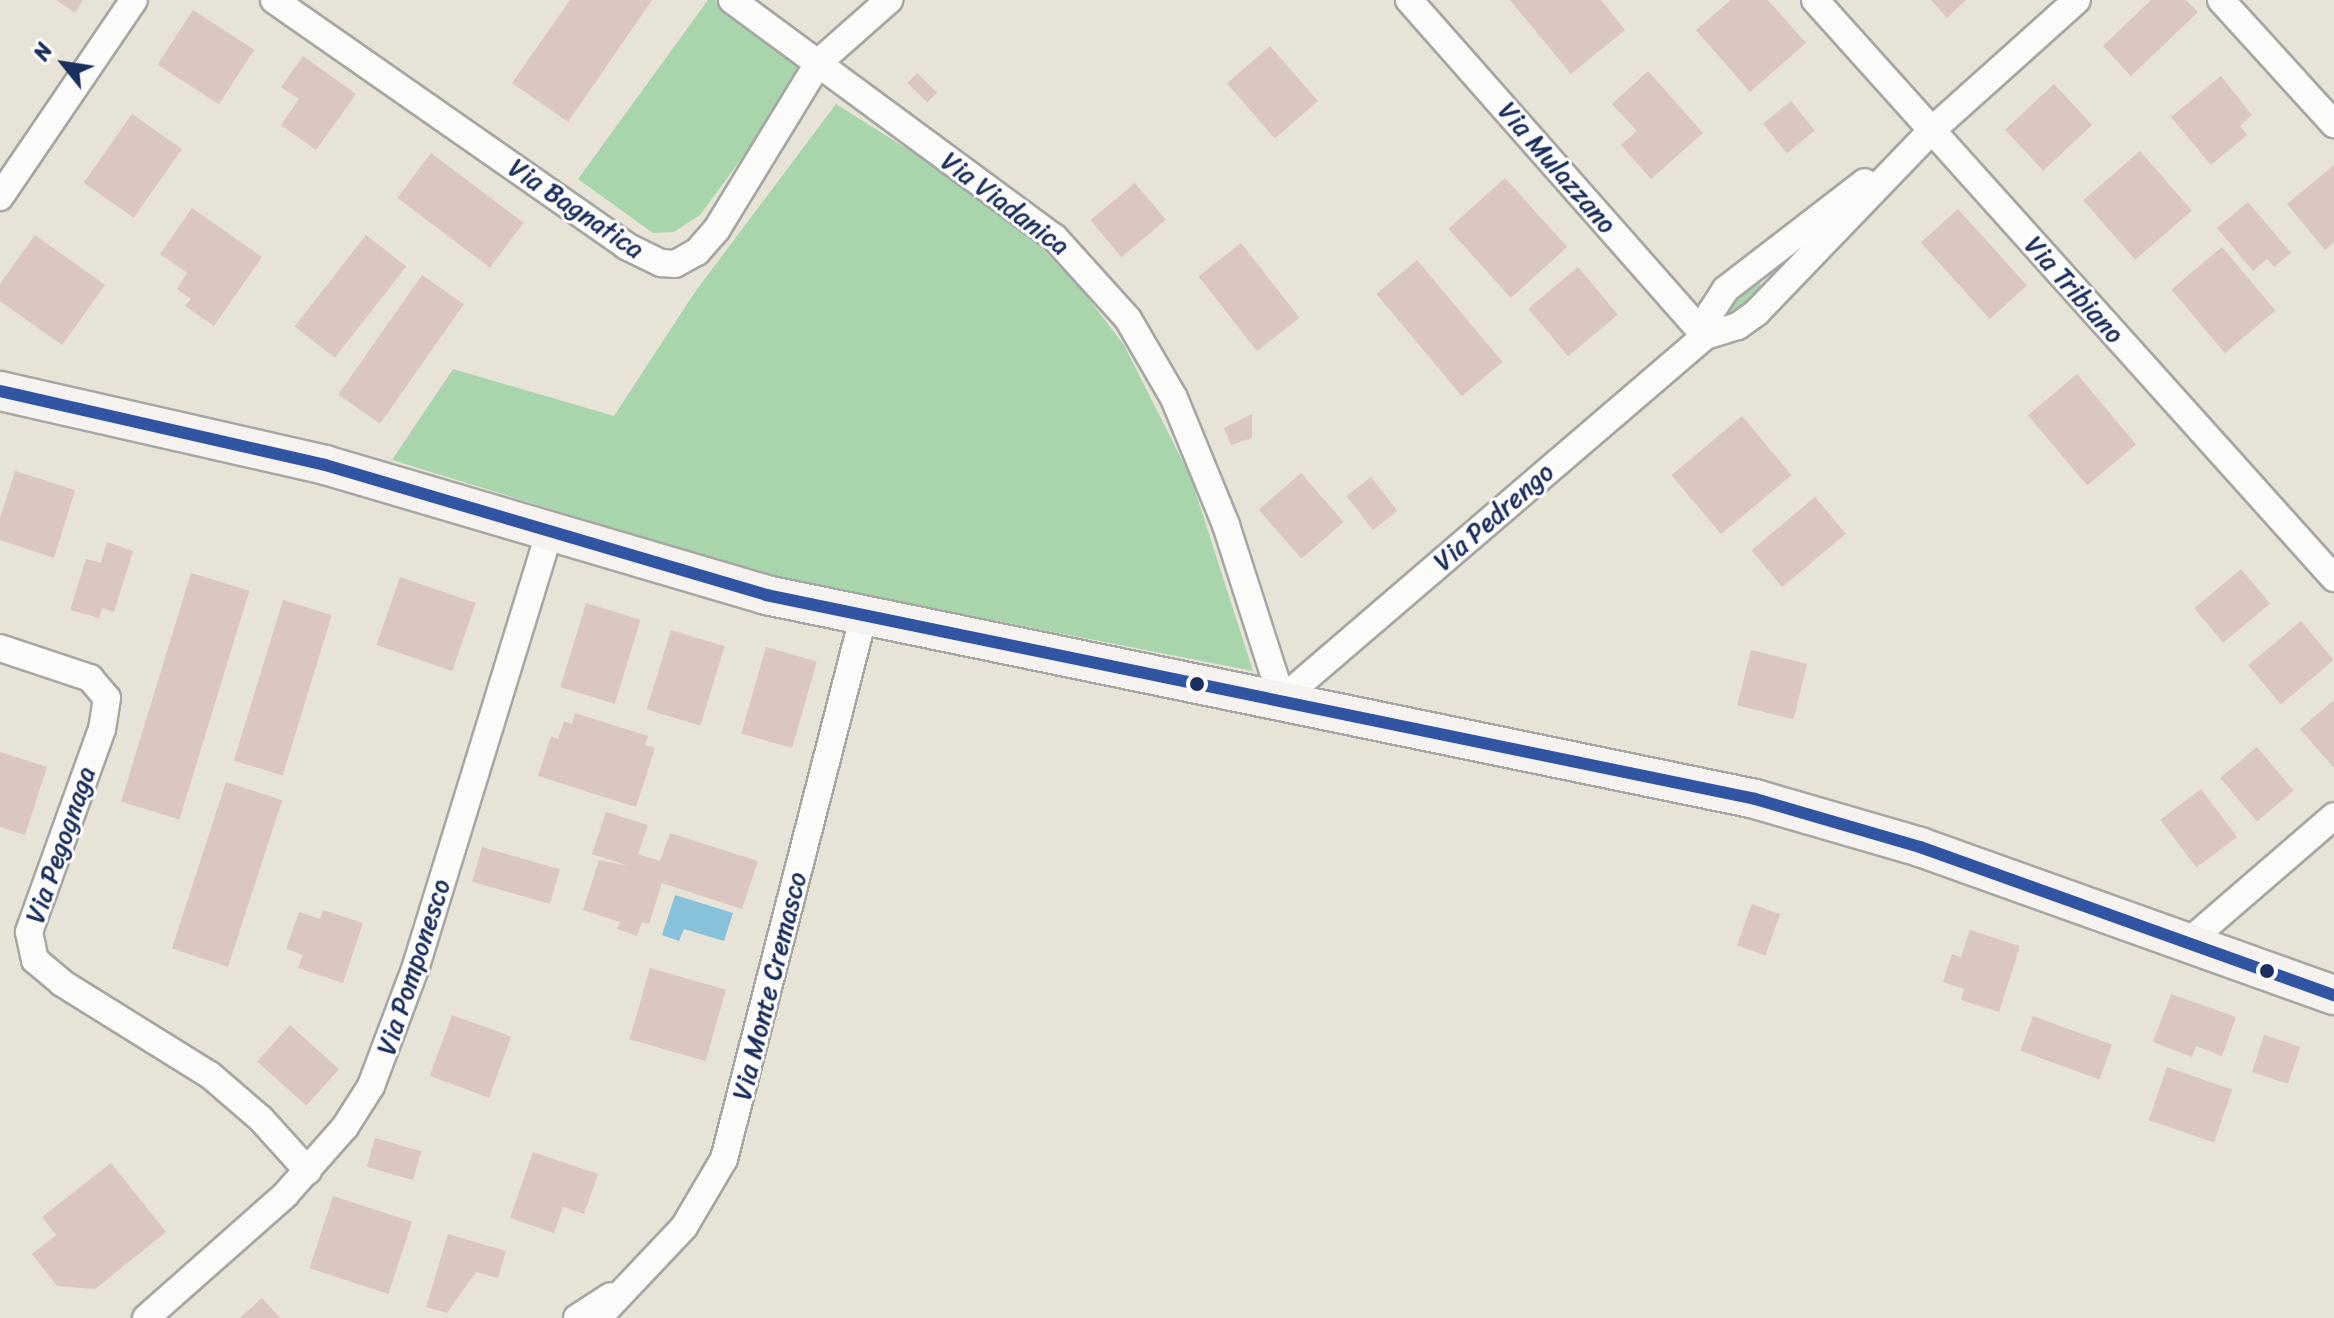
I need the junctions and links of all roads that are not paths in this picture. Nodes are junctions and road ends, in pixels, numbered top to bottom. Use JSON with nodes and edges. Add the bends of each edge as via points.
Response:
{"nodes":[{"id":1,"x":134,"y":0,"type":"edge"},
{"id":2,"x":274,"y":0,"type":"edge"},
{"id":3,"x":732,"y":0,"type":"edge"},
{"id":4,"x":889,"y":0,"type":"edge"},
{"id":5,"x":1409,"y":0,"type":"edge"},
{"id":6,"x":1815,"y":0,"type":"edge"},
{"id":7,"x":2077,"y":0,"type":"edge"},
{"id":8,"x":2221,"y":0,"type":"edge"},
{"id":9,"x":819,"y":62,"type":"junction"},
{"id":10,"x":2334,"y":124,"type":"edge"},
{"id":11,"x":1931,"y":131,"type":"junction"},
{"id":12,"x":0,"y":197,"type":"edge"},
{"id":13,"x":1705,"y":336,"type":"junction"},
{"id":14,"x":0,"y":391,"type":"edge"},
{"id":15,"x":549,"y":535,"type":"junction"},
{"id":16,"x":2334,"y":578,"type":"edge"},
{"id":17,"x":864,"y":614,"type":"junction"},
{"id":18,"x":0,"y":648,"type":"edge"},
{"id":19,"x":1282,"y":699,"type":"junction"},
{"id":20,"x":2334,"y":816,"type":"edge"},
{"id":21,"x":2187,"y":943,"type":"junction"},
{"id":22,"x":2334,"y":995,"type":"edge"},
{"id":23,"x":308,"y":1171,"type":"junction"},
{"id":24,"x":631,"y":1284,"type":"junction"},
{"id":25,"x":146,"y":1318,"type":"edge"},
{"id":26,"x":577,"y":1318,"type":"edge"},
{"id":27,"x":598,"y":1318,"type":"edge"}],
"edges":[{"from":1,"to":12,"type":"street"},
{"from":2,"to":9,"type":"street","name":"Via Bagnatica","via":[[626,246],[661,263],[686,260],[707,242]]},
{"from":3,"to":9,"type":"street","name":"Via Viadanica"},
{"from":4,"to":9,"type":"street","name":"Via Bagnatica"},
{"from":5,"to":13,"type":"street","name":"Via Mulazzano"},
{"from":6,"to":11,"type":"street","name":"Via Tribiano"},
{"from":7,"to":11,"type":"street","name":"Via Pedrengo"},
{"from":8,"to":10,"type":"street"},
{"from":9,"to":19,"type":"street","name":"Via Viadanica","via":[[1054,237],[1128,319],[1180,412],[1226,525]]},
{"from":11,"to":13,"type":"street","name":"Via Pedrengo","via":[[1757,312],[1738,326]]},
{"from":11,"to":13,"type":"street","name":"Via Pedrengo","via":[[1736,280],[1713,308]]},
{"from":11,"to":16,"type":"street","name":"Via Tribiano"},
{"from":13,"to":19,"type":"street","name":"Via Pedrengo"},
{"from":14,"to":15,"type":"street","via":[[325,465]]},
{"from":15,"to":17,"type":"street","via":[[728,585]]},
{"from":15,"to":23,"type":"street","name":"Via Pomponesco","via":[[381,1065],[359,1108]]},
{"from":17,"to":19,"type":"street"},
{"from":17,"to":24,"type":"street","name":"Via Monte Cremasco","via":[[724,1159],[696,1212]]},
{"from":18,"to":23,"type":"street","name":"Via Pegognaga","via":[[90,678],[107,698],[102,729],[29,932],[35,960],[62,983],[210,1075],[261,1119]]},
{"from":19,"to":21,"type":"street","via":[[1825,817]]},
{"from":20,"to":21,"type":"street"},
{"from":21,"to":22,"type":"street"},
{"from":23,"to":25,"type":"street","name":"Via Pomponesco"},
{"from":24,"to":26,"type":"street"},
{"from":24,"to":27,"type":"street","name":"Via Monte Cremasco"}]}
